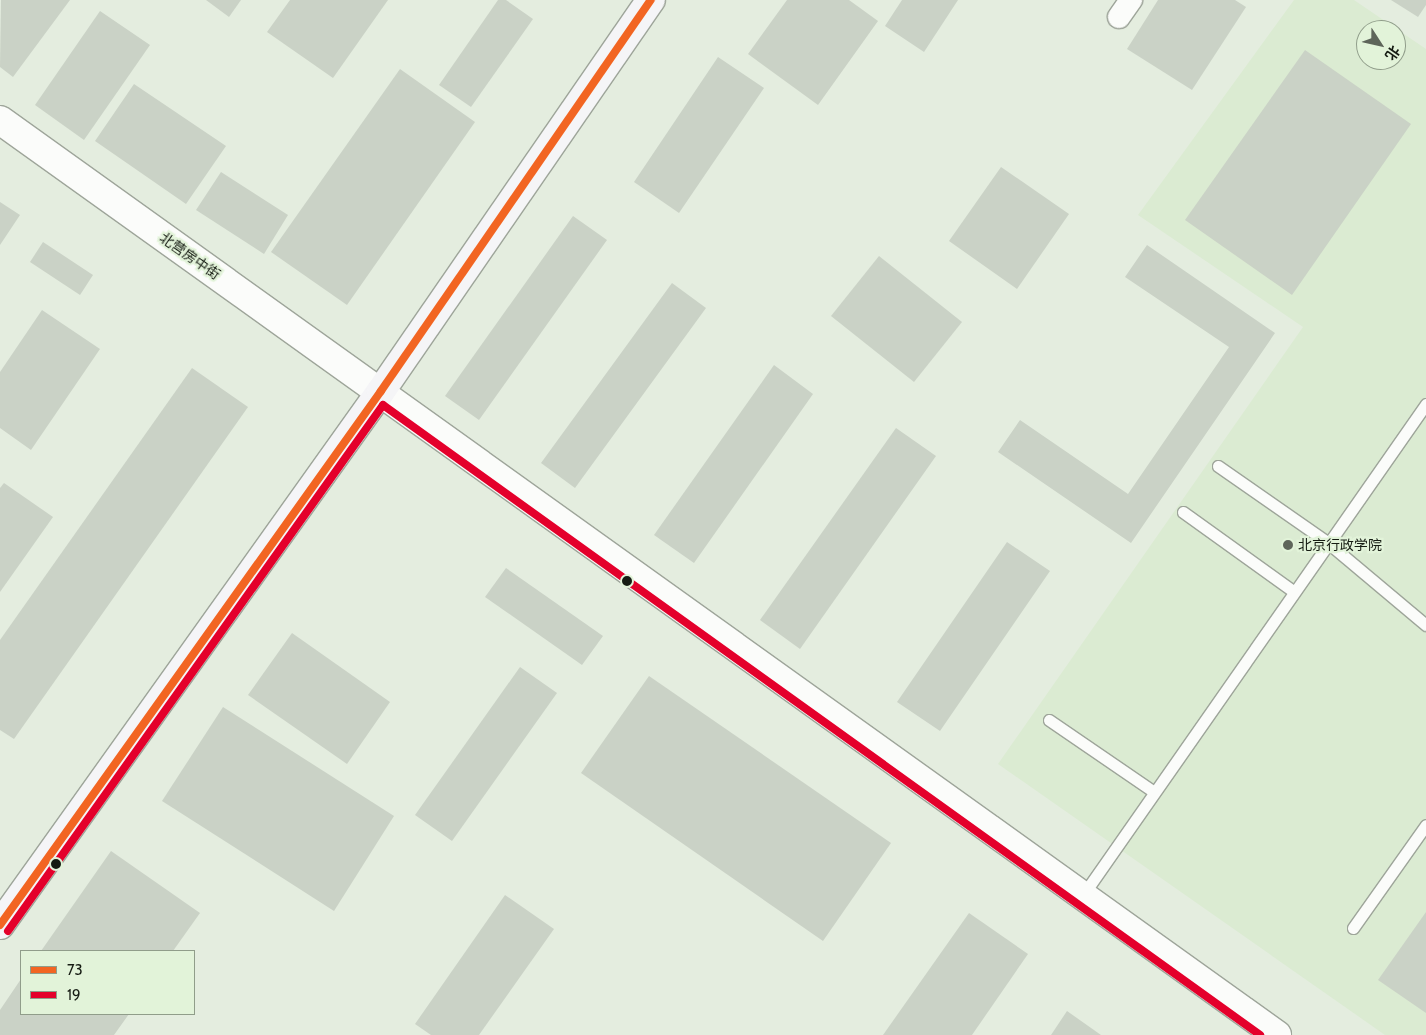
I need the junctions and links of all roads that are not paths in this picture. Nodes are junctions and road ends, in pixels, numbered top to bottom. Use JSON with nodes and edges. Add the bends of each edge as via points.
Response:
{"nodes":[{"id":1,"x":651,"y":0,"type":"edge"},
{"id":2,"x":0,"y":120,"type":"edge"},
{"id":3,"x":381,"y":391,"type":"junction"},
{"id":4,"x":1426,"y":404,"type":"edge"},
{"id":5,"x":1218,"y":466,"type":"dead end"},
{"id":6,"x":1183,"y":512,"type":"dead end"},
{"id":7,"x":1327,"y":542,"type":"junction"},
{"id":8,"x":1293,"y":591,"type":"junction"},
{"id":9,"x":1426,"y":625,"type":"edge"},
{"id":10,"x":1049,"y":720,"type":"dead end"},
{"id":11,"x":1154,"y":792,"type":"junction"},
{"id":12,"x":1426,"y":825,"type":"edge"},
{"id":13,"x":1083,"y":895,"type":"junction"},
{"id":14,"x":0,"y":925,"type":"edge"},
{"id":15,"x":1353,"y":928,"type":"dead end"},
{"id":16,"x":1277,"y":1035,"type":"edge"}],
"edges":[{"from":1,"to":3,"type":"main road"},
{"from":2,"to":3,"type":"street","name":"北营房中街"},
{"from":3,"to":13,"type":"street","name":"北营房中街"},
{"from":3,"to":14,"type":"main road"},
{"from":4,"to":7,"type":"lane"},
{"from":5,"to":7,"type":"lane"},
{"from":6,"to":8,"type":"lane"},
{"from":7,"to":8,"type":"lane"},
{"from":7,"to":9,"type":"lane"},
{"from":8,"to":11,"type":"lane"},
{"from":10,"to":11,"type":"lane"},
{"from":11,"to":13,"type":"lane"},
{"from":12,"to":15,"type":"lane"},
{"from":13,"to":16,"type":"street","name":"北营房中街"}]}
